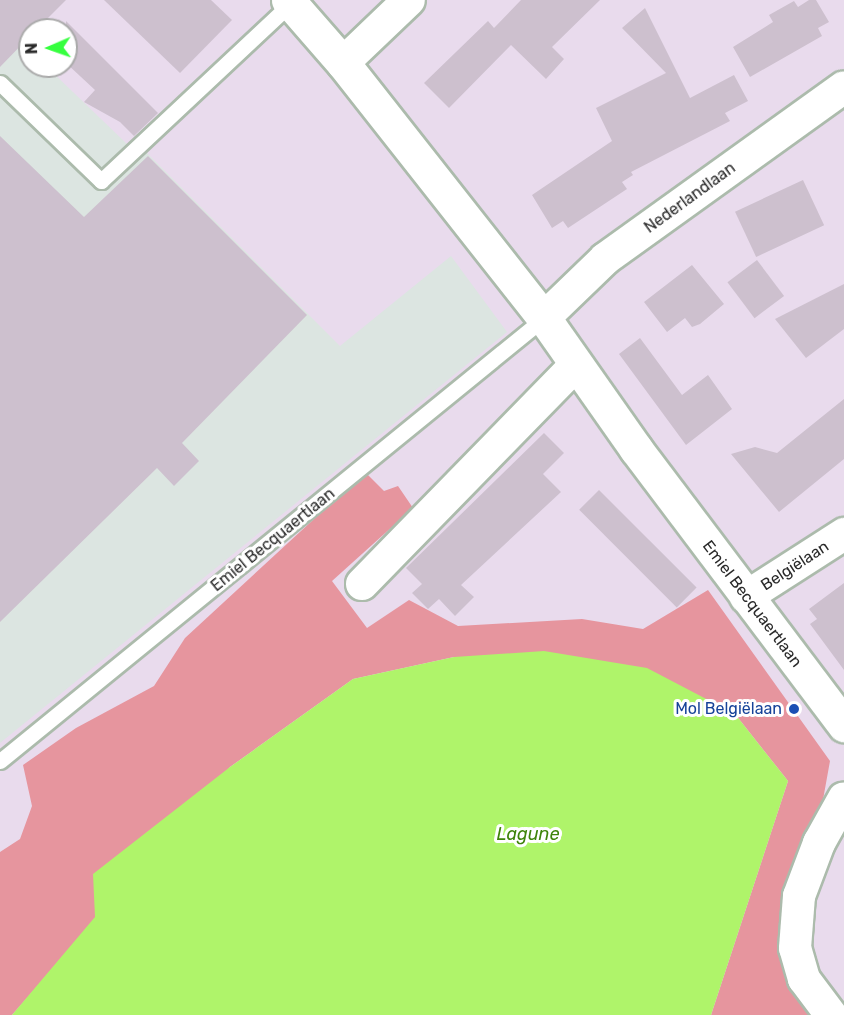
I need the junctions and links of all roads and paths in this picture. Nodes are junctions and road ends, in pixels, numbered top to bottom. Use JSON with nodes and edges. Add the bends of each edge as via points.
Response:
{"nodes":[{"id":1,"x":409,"y":0,"type":"edge"},
{"id":2,"x":290,"y":1,"type":"edge"},
{"id":3,"x":343,"y":63,"type":"junction"},
{"id":4,"x":0,"y":83,"type":"edge"},
{"id":5,"x":844,"y":87,"type":"edge"},
{"id":6,"x":544,"y":318,"type":"junction"},
{"id":7,"x":576,"y":365,"type":"junction"},
{"id":8,"x":844,"y":534,"type":"edge"},
{"id":9,"x":362,"y":584,"type":"dead end"},
{"id":10,"x":746,"y":597,"type":"junction"},
{"id":11,"x":844,"y":725,"type":"edge"},
{"id":12,"x":0,"y":761,"type":"edge"},
{"id":13,"x":844,"y":798,"type":"edge"},
{"id":14,"x":831,"y":1015,"type":"edge"}],
"edges":[{"from":1,"to":3,"type":"street"},
{"from":2,"to":3,"type":"street","name":"Emiel Becquaertlaan"},
{"from":2,"to":4,"type":"lane","via":[[101,181]]},
{"from":3,"to":6,"type":"street","name":"Emiel Becquaertlaan"},
{"from":5,"to":6,"type":"street","name":"Nederlandlaan","via":[[605,259]]},
{"from":6,"to":7,"type":"street","name":"Emiel Becquaertlaan"},
{"from":6,"to":12,"type":"lane","name":"Emiel Becquaertlaan"},
{"from":7,"to":9,"type":"street"},
{"from":7,"to":10,"type":"street","name":"Emiel Becquaertlaan"},
{"from":8,"to":10,"type":"street","name":"Belgiëlaan"},
{"from":10,"to":11,"type":"street","name":"Emiel Becquaertlaan"},
{"from":13,"to":14,"type":"street","via":[[819,843],[799,896],[795,948],[804,979]]}]}
